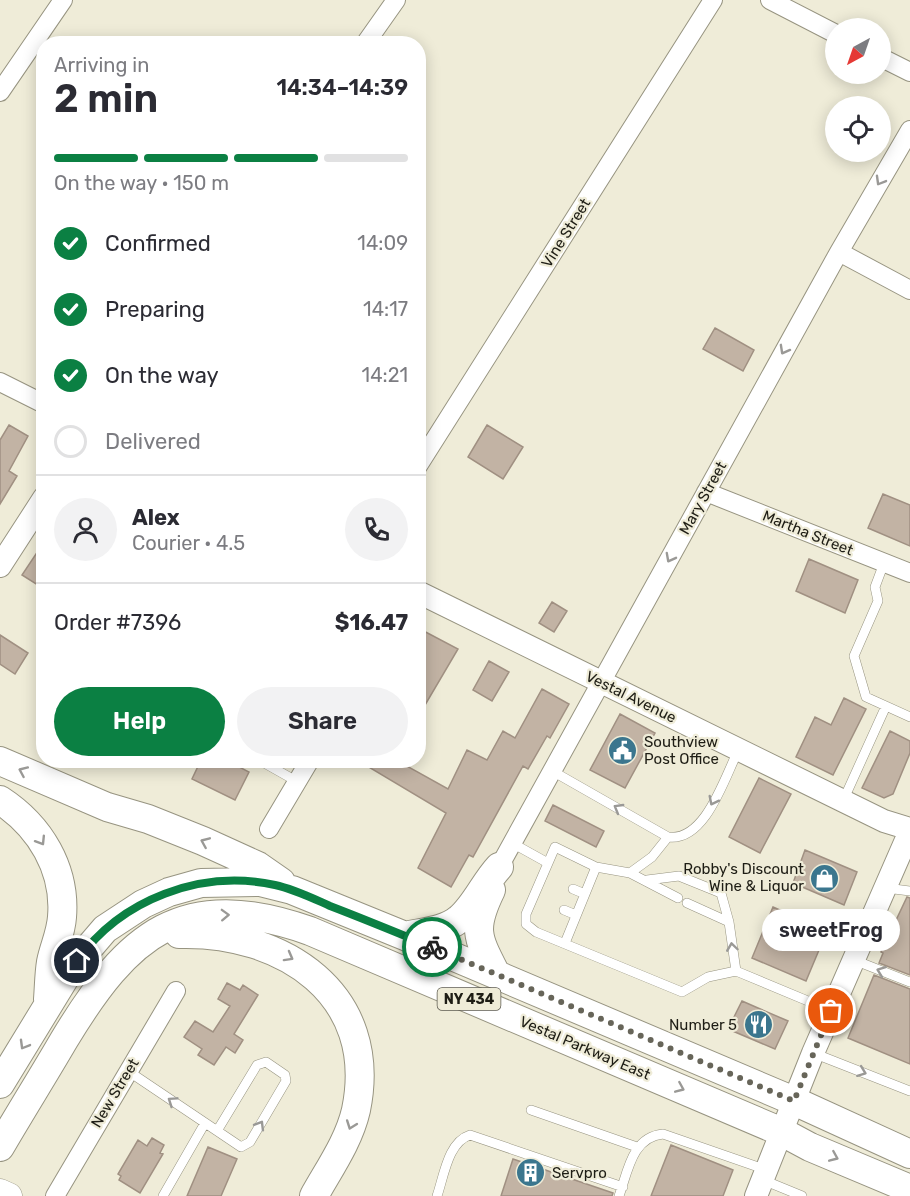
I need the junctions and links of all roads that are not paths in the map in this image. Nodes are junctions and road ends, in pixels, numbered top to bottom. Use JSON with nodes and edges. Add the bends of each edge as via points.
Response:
{"nodes":[{"id":1,"x":63,"y":0,"type":"edge"},
{"id":2,"x":396,"y":0,"type":"edge"},
{"id":3,"x":713,"y":0,"type":"edge"},
{"id":4,"x":770,"y":0,"type":"edge"},
{"id":5,"x":825,"y":28,"type":"edge"},
{"id":6,"x":38,"y":36,"type":"edge"},
{"id":7,"x":371,"y":36,"type":"edge"},
{"id":8,"x":36,"y":39,"type":"edge"},
{"id":9,"x":891,"y":62,"type":"edge"},
{"id":10,"x":910,"y":72,"type":"edge"},
{"id":11,"x":0,"y":92,"type":"edge"},
{"id":12,"x":910,"y":130,"type":"edge"},
{"id":13,"x":838,"y":252,"type":"junction"},
{"id":14,"x":910,"y":290,"type":"edge"},
{"id":15,"x":0,"y":382,"type":"edge"},
{"id":16,"x":36,"y":400,"type":"edge"},
{"id":17,"x":426,"y":453,"type":"edge"},
{"id":18,"x":706,"y":492,"type":"junction"},
{"id":19,"x":36,"y":510,"type":"edge"},
{"id":20,"x":884,"y":563,"type":"junction"},
{"id":21,"x":0,"y":566,"type":"edge"},
{"id":22,"x":910,"y":573,"type":"edge"},
{"id":23,"x":426,"y":596,"type":"edge"},
{"id":24,"x":603,"y":683,"type":"junction"},
{"id":25,"x":886,"y":706,"type":"junction"},
{"id":26,"x":910,"y":717,"type":"edge"},
{"id":27,"x":739,"y":749,"type":"junction"},
{"id":28,"x":0,"y":761,"type":"edge"},
{"id":29,"x":273,"y":768,"type":"edge"},
{"id":30,"x":306,"y":768,"type":"edge"},
{"id":31,"x":554,"y":772,"type":"junction"},
{"id":32,"x":298,"y":782,"type":"junction"},
{"id":33,"x":0,"y":800,"type":"edge"},
{"id":34,"x":843,"y":801,"type":"junction"},
{"id":35,"x":269,"y":829,"type":"dead end"},
{"id":36,"x":910,"y":830,"type":"edge"},
{"id":37,"x":668,"y":837,"type":"junction"},
{"id":38,"x":506,"y":855,"type":"junction"},
{"id":39,"x":548,"y":862,"type":"junction"},
{"id":40,"x":596,"y":867,"type":"junction"},
{"id":41,"x":630,"y":873,"type":"junction"},
{"id":42,"x":542,"y":875,"type":"junction"},
{"id":43,"x":553,"y":880,"type":"dead end"},
{"id":44,"x":647,"y":880,"type":"junction"},
{"id":45,"x":884,"y":887,"type":"junction"},
{"id":46,"x":573,"y":889,"type":"dead end"},
{"id":47,"x":292,"y":890,"type":"junction"},
{"id":48,"x":910,"y":891,"type":"edge"},
{"id":49,"x":585,"y":894,"type":"junction"},
{"id":50,"x":533,"y":897,"type":"junction"},
{"id":51,"x":678,"y":898,"type":"dead end"},
{"id":52,"x":543,"y":902,"type":"dead end"},
{"id":53,"x":687,"y":903,"type":"dead end"},
{"id":54,"x":564,"y":910,"type":"dead end"},
{"id":55,"x":576,"y":915,"type":"junction"},
{"id":56,"x":729,"y":922,"type":"junction"},
{"id":57,"x":405,"y":936,"type":"junction"},
{"id":58,"x":150,"y":937,"type":"junction"},
{"id":59,"x":565,"y":943,"type":"junction"},
{"id":60,"x":853,"y":960,"type":"junction"},
{"id":61,"x":736,"y":971,"type":"junction"},
{"id":62,"x":496,"y":974,"type":"junction"},
{"id":63,"x":910,"y":982,"type":"edge"},
{"id":64,"x":176,"y":991,"type":"dead end"},
{"id":65,"x":47,"y":1005,"type":"junction"},
{"id":66,"x":831,"y":1011,"type":"junction"},
{"id":67,"x":813,"y":1053,"type":"junction"},
{"id":68,"x":128,"y":1071,"type":"junction"},
{"id":69,"x":0,"y":1084,"type":"edge"},
{"id":70,"x":910,"y":1091,"type":"edge"},
{"id":71,"x":794,"y":1101,"type":"junction"},
{"id":72,"x":531,"y":1110,"type":"dead end"},
{"id":73,"x":205,"y":1123,"type":"junction"},
{"id":74,"x":217,"y":1131,"type":"junction"},
{"id":75,"x":782,"y":1132,"type":"junction"},
{"id":76,"x":3,"y":1142,"type":"edge"},
{"id":77,"x":637,"y":1147,"type":"junction"},
{"id":78,"x":910,"y":1154,"type":"edge"},
{"id":79,"x":762,"y":1182,"type":"edge"},
{"id":80,"x":910,"y":1189,"type":"edge"},
{"id":81,"x":621,"y":1191,"type":"edge"},
{"id":82,"x":0,"y":1192,"type":"edge"},
{"id":83,"x":9,"y":1196,"type":"edge"},
{"id":84,"x":55,"y":1196,"type":"edge"},
{"id":85,"x":163,"y":1196,"type":"edge"},
{"id":86,"x":314,"y":1196,"type":"edge"},
{"id":87,"x":437,"y":1196,"type":"edge"},
{"id":88,"x":802,"y":1196,"type":"edge"}],
"edges":[{"from":1,"to":6,"type":"street"},
{"from":2,"to":7,"type":"street"},
{"from":3,"to":17,"type":"street","name":"Vine Street"},
{"from":4,"to":5,"type":"street"},
{"from":8,"to":11,"type":"street"},
{"from":9,"to":10,"type":"street"},
{"from":12,"to":13,"type":"street","name":"Mary Street","one_way":true},
{"from":13,"to":14,"type":"street"},
{"from":13,"to":18,"type":"street","name":"Mary Street","one_way":true},
{"from":15,"to":16,"type":"street"},
{"from":18,"to":20,"type":"street","name":"Martha Street"},
{"from":18,"to":24,"type":"street","name":"Mary Street","one_way":true},
{"from":19,"to":21,"type":"street"},
{"from":20,"to":22,"type":"street","name":"Martha Street"},
{"from":20,"to":25,"type":"lane","via":[[875,587],[878,601],[854,657],[866,697]]},
{"from":23,"to":24,"type":"street","name":"Vestal Avenue"},
{"from":24,"to":27,"type":"street","name":"Vestal Avenue"},
{"from":24,"to":31,"type":"street","name":"Mary Street"},
{"from":25,"to":26,"type":"lane"},
{"from":25,"to":34,"type":"lane"},
{"from":27,"to":34,"type":"street","name":"Vestal Avenue"},
{"from":27,"to":37,"type":"lane","one_way":true,"via":[[701,825],[679,838]]},
{"from":47,"to":28,"type":"main road","one_way":true,"via":[[258,866],[203,841],[107,807]]},
{"from":29,"to":32,"type":"lane"},
{"from":30,"to":32,"type":"street"},
{"from":37,"to":31,"type":"lane","one_way":true},
{"from":31,"to":38,"type":"street","name":"Mary Street"},
{"from":32,"to":35,"type":"street"},
{"from":33,"to":65,"type":"main road","one_way":true,"via":[[38,835],[61,882],[62,921],[51,961]]},
{"from":34,"to":36,"type":"street","name":"Vestal Avenue"},
{"from":36,"to":45,"type":"street"},
{"from":37,"to":41,"type":"lane","via":[[652,857]]},
{"from":38,"to":39,"type":"lane"},
{"from":38,"to":57,"type":"main road","via":[[459,919],[439,929]]},
{"from":38,"to":62,"type":"main road","via":[[478,921],[482,946]]},
{"from":39,"to":40,"type":"lane","via":[[555,847]]},
{"from":39,"to":42,"type":"lane"},
{"from":40,"to":41,"type":"lane"},
{"from":40,"to":49,"type":"lane"},
{"from":41,"to":44,"type":"lane"},
{"from":42,"to":43,"type":"lane"},
{"from":42,"to":50,"type":"lane"},
{"from":44,"to":51,"type":"lane"},
{"from":44,"to":56,"type":"lane","via":[[679,876],[721,894]]},
{"from":45,"to":48,"type":"lane"},
{"from":45,"to":60,"type":"street"},
{"from":46,"to":49,"type":"lane"},
{"from":47,"to":57,"type":"main road","number":"NY 434"},
{"from":47,"to":65,"type":"main road","number":"NY 434","via":[[260,882],[224,881],[159,896],[98,936]]},
{"from":49,"to":55,"type":"lane"},
{"from":50,"to":52,"type":"lane"},
{"from":50,"to":59,"type":"lane","via":[[526,924]]},
{"from":53,"to":56,"type":"lane"},
{"from":54,"to":55,"type":"lane"},
{"from":55,"to":59,"type":"lane"},
{"from":61,"to":56,"type":"lane","one_way":true},
{"from":57,"to":62,"type":"main road","number":"NY 434"},
{"from":58,"to":75,"type":"main road","name":"Vestal Parkway East","number":"NY 434","one_way":true,"via":[[174,924],[206,916],[239,914],[282,921]]},
{"from":58,"to":76,"type":"main road","name":"Vestal Parkway East","number":"NY 434","via":[[124,956],[96,990]]},
{"from":58,"to":86,"type":"main road","one_way":true,"via":[[210,934],[266,946],[307,970],[342,1010],[358,1058],[358,1098],[346,1138]]},
{"from":59,"to":61,"type":"lane","via":[[682,992],[708,977]]},
{"from":63,"to":60,"type":"lane","one_way":true},
{"from":60,"to":66,"type":"street"},
{"from":61,"to":66,"type":"lane"},
{"from":62,"to":71,"type":"main road","number":"NY 434"},
{"from":64,"to":68,"type":"street","name":"New Street"},
{"from":65,"to":69,"type":"main road","number":"NY 434","one_way":true},
{"from":66,"to":67,"type":"street"},
{"from":67,"to":70,"type":"lane","one_way":true},
{"from":67,"to":71,"type":"street"},
{"from":73,"to":68,"type":"lane","one_way":true},
{"from":68,"to":84,"type":"street","name":"New Street"},
{"from":71,"to":75,"type":"street"},
{"from":71,"to":78,"type":"main road","number":"NY 434"},
{"from":72,"to":77,"type":"lane"},
{"from":73,"to":74,"type":"lane"},
{"from":73,"to":85,"type":"lane"},
{"from":74,"to":74,"type":"lane","one_way":true,"via":[[241,1147],[250,1142],[286,1082],[285,1075],[266,1062],[257,1065]]},
{"from":75,"to":79,"type":"street"},
{"from":75,"to":80,"type":"main road","name":"Vestal Parkway East","number":"NY 434","one_way":true},
{"from":77,"to":79,"type":"lane","via":[[645,1139],[663,1134]]},
{"from":77,"to":81,"type":"lane"},
{"from":79,"to":88,"type":"lane"},
{"from":81,"to":87,"type":"lane","via":[[470,1135],[454,1146]]},
{"from":82,"to":83,"type":"main road"}]}
